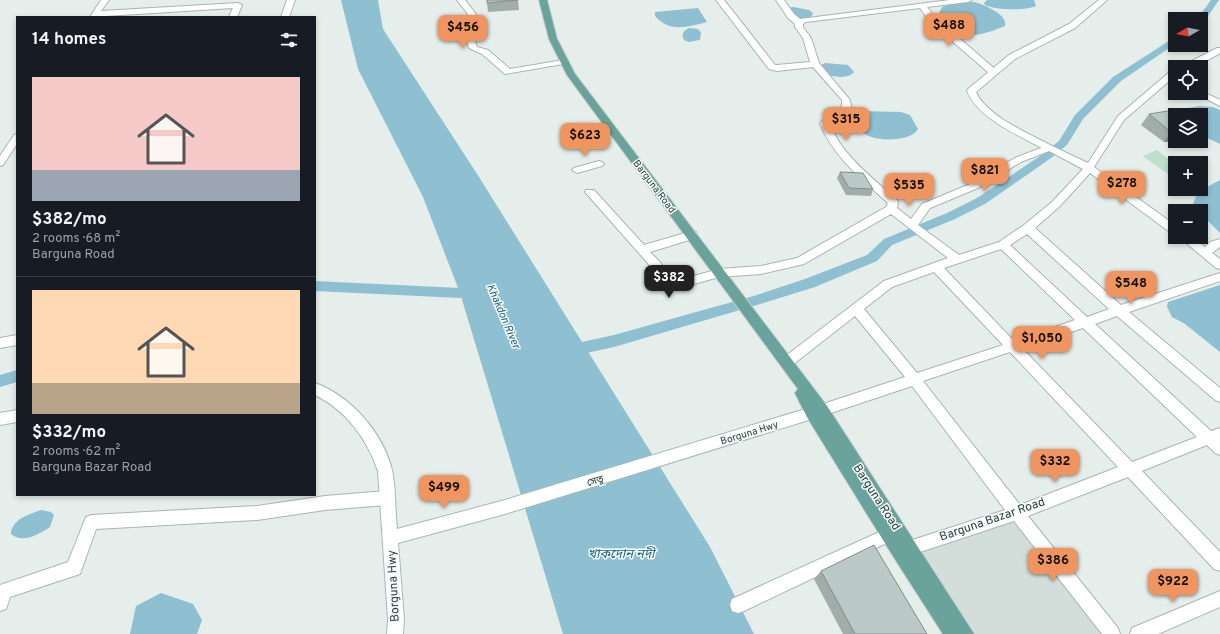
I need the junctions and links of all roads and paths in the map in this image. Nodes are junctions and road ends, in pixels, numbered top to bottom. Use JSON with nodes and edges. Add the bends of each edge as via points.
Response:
{"nodes":[{"id":1,"x":105,"y":0,"type":"edge"},
{"id":2,"x":291,"y":0,"type":"edge"},
{"id":3,"x":461,"y":0,"type":"edge"},
{"id":4,"x":543,"y":0,"type":"edge"},
{"id":5,"x":720,"y":0,"type":"edge"},
{"id":6,"x":780,"y":0,"type":"edge"},
{"id":7,"x":968,"y":0,"type":"edge"},
{"id":8,"x":1103,"y":0,"type":"edge"},
{"id":9,"x":922,"y":6,"type":"junction"},
{"id":10,"x":95,"y":15,"type":"edge"},
{"id":11,"x":233,"y":16,"type":"edge"},
{"id":12,"x":285,"y":16,"type":"edge"},
{"id":13,"x":799,"y":22,"type":"junction"},
{"id":14,"x":1220,"y":50,"type":"edge"},
{"id":15,"x":1202,"y":60,"type":"edge"},
{"id":16,"x":563,"y":62,"type":"junction"},
{"id":17,"x":815,"y":64,"type":"junction"},
{"id":18,"x":993,"y":72,"type":"junction"},
{"id":19,"x":1168,"y":80,"type":"edge"},
{"id":20,"x":1208,"y":97,"type":"edge"},
{"id":21,"x":1220,"y":103,"type":"edge"},
{"id":22,"x":16,"y":139,"type":"edge"},
{"id":23,"x":1049,"y":148,"type":"junction"},
{"id":24,"x":0,"y":163,"type":"edge"},
{"id":25,"x":599,"y":164,"type":"dead end"},
{"id":26,"x":1085,"y":165,"type":"junction"},
{"id":27,"x":576,"y":170,"type":"dead end"},
{"id":28,"x":590,"y":192,"type":"dead end"},
{"id":29,"x":891,"y":209,"type":"junction"},
{"id":30,"x":913,"y":224,"type":"junction"},
{"id":31,"x":1168,"y":225,"type":"edge"},
{"id":32,"x":1028,"y":228,"type":"junction"},
{"id":33,"x":692,"y":235,"type":"junction"},
{"id":34,"x":1220,"y":243,"type":"edge"},
{"id":35,"x":1193,"y":244,"type":"edge"},
{"id":36,"x":1002,"y":245,"type":"junction"},
{"id":37,"x":642,"y":250,"type":"junction"},
{"id":38,"x":1205,"y":253,"type":"junction"},
{"id":39,"x":958,"y":260,"type":"junction"},
{"id":40,"x":1220,"y":264,"type":"edge"},
{"id":41,"x":937,"y":268,"type":"junction"},
{"id":42,"x":720,"y":273,"type":"junction"},
{"id":43,"x":1220,"y":277,"type":"edge"},
{"id":44,"x":856,"y":308,"type":"junction"},
{"id":45,"x":1118,"y":310,"type":"junction"},
{"id":46,"x":1085,"y":322,"type":"junction"},
{"id":47,"x":16,"y":340,"type":"edge"},
{"id":48,"x":0,"y":344,"type":"edge"},
{"id":49,"x":1011,"y":346,"type":"junction"},
{"id":50,"x":787,"y":362,"type":"junction"},
{"id":51,"x":914,"y":379,"type":"junction"},
{"id":52,"x":316,"y":389,"type":"edge"},
{"id":53,"x":1220,"y":396,"type":"edge"},
{"id":54,"x":817,"y":411,"type":"junction"},
{"id":55,"x":16,"y":416,"type":"edge"},
{"id":56,"x":0,"y":419,"type":"edge"},
{"id":57,"x":1214,"y":436,"type":"edge"},
{"id":58,"x":1220,"y":449,"type":"edge"},
{"id":59,"x":685,"y":452,"type":"joint"},
{"id":60,"x":1130,"y":469,"type":"junction"},
{"id":61,"x":386,"y":498,"type":"junction"},
{"id":62,"x":505,"y":507,"type":"joint"},
{"id":63,"x":1017,"y":513,"type":"junction"},
{"id":64,"x":888,"y":535,"type":"junction"},
{"id":65,"x":390,"y":538,"type":"junction"},
{"id":66,"x":903,"y":549,"type":"junction"},
{"id":67,"x":1220,"y":563,"type":"edge"},
{"id":68,"x":1220,"y":599,"type":"edge"},
{"id":69,"x":0,"y":603,"type":"edge"},
{"id":70,"x":738,"y":605,"type":"dead end"},
{"id":71,"x":395,"y":634,"type":"edge"},
{"id":72,"x":953,"y":634,"type":"edge"},
{"id":73,"x":966,"y":634,"type":"edge"},
{"id":74,"x":1112,"y":634,"type":"edge"},
{"id":75,"x":1138,"y":634,"type":"edge"}],
"edges":[{"from":1,"to":10,"type":"street"},
{"from":2,"to":12,"type":"street"},
{"from":3,"to":16,"type":"street","via":[[472,13],[480,33],[471,42],[473,48],[485,53],[508,72]]},
{"from":4,"to":16,"type":"main road","name":"Barguna Road","via":[[547,24]]},
{"from":5,"to":17,"type":"street","via":[[772,67]]},
{"from":6,"to":13,"type":"street","via":[[791,16]]},
{"from":7,"to":9,"type":"street"},
{"from":8,"to":18,"type":"street","via":[[1072,26],[1012,57]]},
{"from":9,"to":13,"type":"street"},
{"from":9,"to":18,"type":"street","via":[[932,19]]},
{"from":10,"to":11,"type":"street","via":[[238,6]]},
{"from":13,"to":17,"type":"street"},
{"from":14,"to":15,"type":"street"},
{"from":16,"to":33,"type":"main road","name":"Barguna Road"},
{"from":17,"to":29,"type":"street","via":[[846,100],[847,108],[825,123],[827,131],[844,155],[893,202]]},
{"from":18,"to":23,"type":"street","via":[[971,91],[977,103],[1001,121]]},
{"from":19,"to":26,"type":"street","via":[[1121,118]]},
{"from":20,"to":21,"type":"street"},
{"from":22,"to":24,"type":"street"},
{"from":23,"to":26,"type":"street"},
{"from":23,"to":30,"type":"street","via":[[1018,160],[974,186],[926,206]]},
{"from":25,"to":27,"type":"street"},
{"from":26,"to":31,"type":"street"},
{"from":26,"to":32,"type":"street","via":[[1056,204]]},
{"from":28,"to":37,"type":"street"},
{"from":29,"to":30,"type":"street"},
{"from":29,"to":42,"type":"street","via":[[800,261],[761,270]]},
{"from":30,"to":39,"type":"street"},
{"from":32,"to":36,"type":"street"},
{"from":32,"to":45,"type":"street"},
{"from":33,"to":37,"type":"street"},
{"from":33,"to":42,"type":"main road","name":"Barguna Road"},
{"from":34,"to":38,"type":"street"},
{"from":35,"to":38,"type":"street"},
{"from":36,"to":39,"type":"street"},
{"from":36,"to":46,"type":"street"},
{"from":37,"to":42,"type":"street","via":[[656,265],[669,287]]},
{"from":38,"to":40,"type":"street"},
{"from":39,"to":41,"type":"street"},
{"from":41,"to":44,"type":"street","via":[[888,284]]},
{"from":41,"to":49,"type":"street"},
{"from":42,"to":50,"type":"main road","name":"Barguna Road"},
{"from":43,"to":45,"type":"street","name":"Borguna Hwy"},
{"from":44,"to":50,"type":"street"},
{"from":44,"to":51,"type":"street"},
{"from":45,"to":46,"type":"street","name":"Borguna Hwy"},
{"from":45,"to":53,"type":"street"},
{"from":46,"to":49,"type":"street","name":"Borguna Hwy"},
{"from":46,"to":57,"type":"street"},
{"from":47,"to":48,"type":"street"},
{"from":49,"to":51,"type":"street","name":"Borguna Hwy"},
{"from":49,"to":60,"type":"street"},
{"from":50,"to":54,"type":"main road","name":"Barguna Road"},
{"from":51,"to":54,"type":"street","name":"Borguna Hwy"},
{"from":51,"to":63,"type":"street"},
{"from":52,"to":61,"type":"street","via":[[329,394],[356,418],[380,457],[385,471]]},
{"from":54,"to":59,"type":"street","name":"Borguna Hwy"},
{"from":54,"to":64,"type":"main road","name":"Barguna Road"},
{"from":54,"to":66,"type":"main road","name":"Barguna Road"},
{"from":55,"to":56,"type":"street"},
{"from":57,"to":58,"type":"street"},
{"from":57,"to":60,"type":"street","name":"Barguna Bazar Road"},
{"from":59,"to":62,"type":"street","name":"সেতু"},
{"from":60,"to":63,"type":"street","name":"Barguna Bazar Road"},
{"from":60,"to":67,"type":"street"},
{"from":61,"to":65,"type":"street"},
{"from":61,"to":69,"type":"street","via":[[325,503],[257,513],[91,522],[74,568],[4,591]]},
{"from":62,"to":65,"type":"street","name":"Borguna Hwy"},
{"from":63,"to":66,"type":"street","name":"Barguna Bazar Road"},
{"from":63,"to":74,"type":"street"},
{"from":64,"to":66,"type":"main road","name":"Barguna Road"},
{"from":64,"to":70,"type":"street"},
{"from":65,"to":71,"type":"street","name":"Borguna Hwy"},
{"from":66,"to":72,"type":"main road","name":"Barguna Road"},
{"from":66,"to":73,"type":"main road","name":"Barguna Road"},
{"from":68,"to":75,"type":"street"}]}
